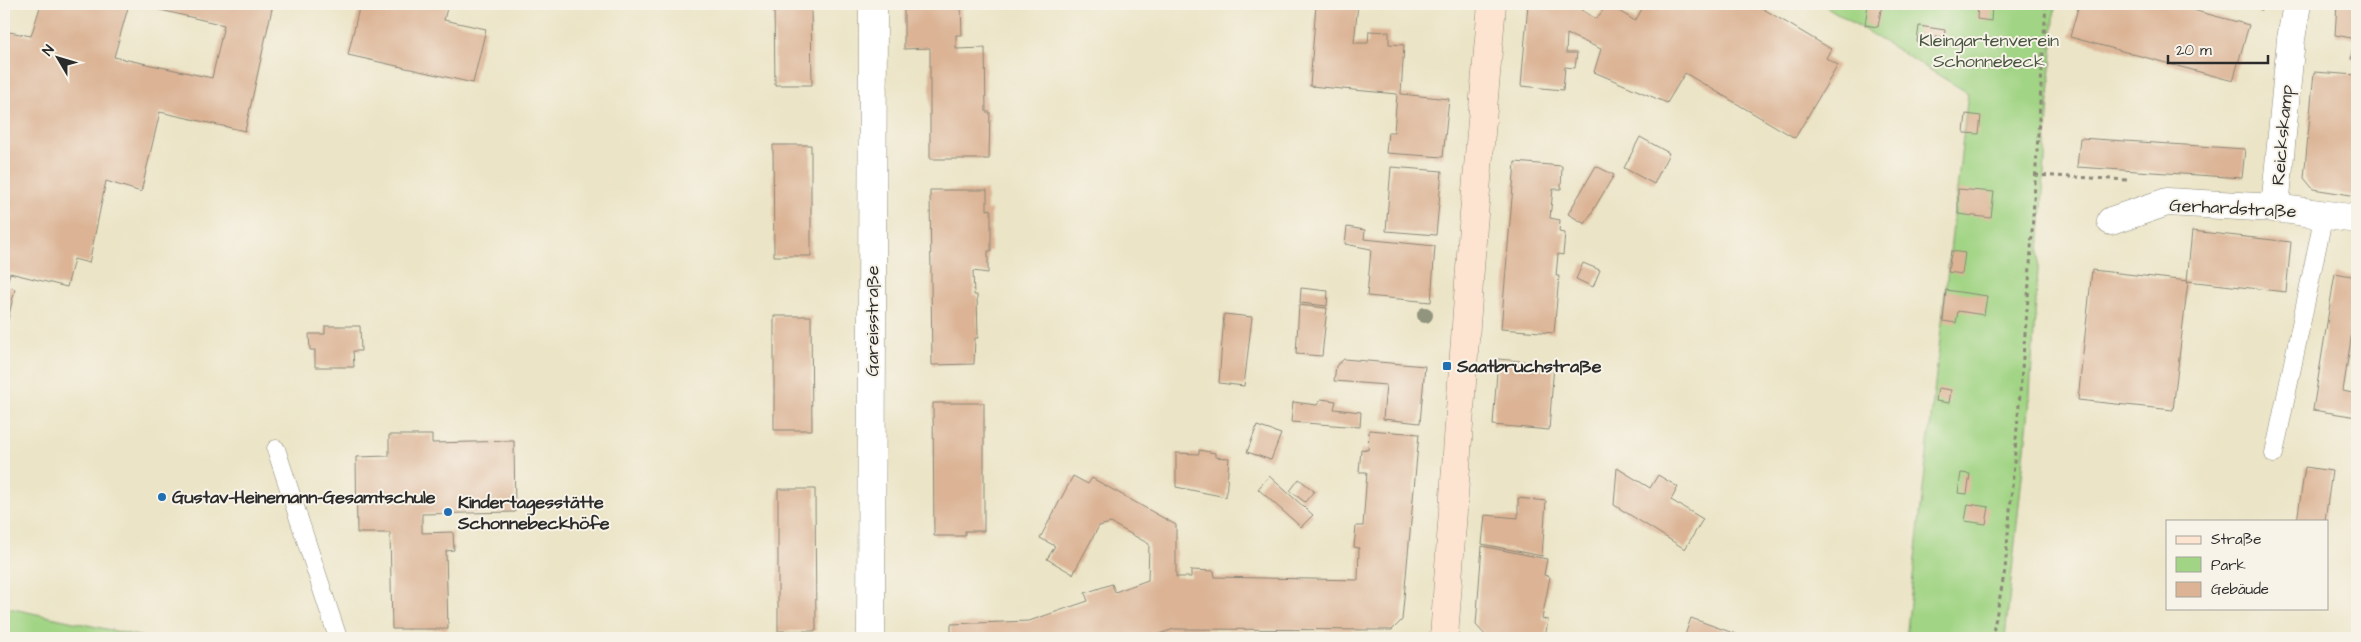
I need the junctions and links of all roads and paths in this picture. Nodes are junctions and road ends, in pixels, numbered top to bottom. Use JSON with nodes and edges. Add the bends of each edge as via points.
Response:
{"nodes":[{"id":1,"x":872,"y":4,"type":"edge"},
{"id":2,"x":1492,"y":4,"type":"edge"},
{"id":3,"x":2046,"y":4,"type":"edge"},
{"id":4,"x":2297,"y":4,"type":"edge"},
{"id":5,"x":2035,"y":175,"type":"junction"},
{"id":6,"x":2167,"y":202,"type":"junction"},
{"id":7,"x":2275,"y":208,"type":"junction"},
{"id":8,"x":2324,"y":214,"type":"junction"},
{"id":9,"x":2357,"y":219,"type":"edge"},
{"id":10,"x":2111,"y":221,"type":"dead end"},
{"id":11,"x":276,"y":449,"type":"dead end"},
{"id":12,"x":2274,"y":454,"type":"dead end"},
{"id":13,"x":338,"y":638,"type":"edge"},
{"id":14,"x":871,"y":638,"type":"edge"},
{"id":15,"x":1444,"y":638,"type":"edge"},
{"id":16,"x":1992,"y":638,"type":"edge"}],
"edges":[{"from":1,"to":14,"type":"street","name":"Gareisstraße"},
{"from":2,"to":15,"type":"main road"},
{"from":3,"to":5,"type":"path"},
{"from":4,"to":7,"type":"street","name":"Reickskamp"},
{"from":5,"to":6,"type":"path","via":[[2154,182]]},
{"from":5,"to":16,"type":"path","via":[[2005,570]]},
{"from":6,"to":7,"type":"street","name":"Gerhardstraße"},
{"from":6,"to":10,"type":"street","name":"Gerhardstraße"},
{"from":7,"to":8,"type":"street","name":"Gerhardstraße"},
{"from":8,"to":9,"type":"street","name":"Gerhardstraße"},
{"from":8,"to":12,"type":"lane"},
{"from":11,"to":13,"type":"lane"}]}
